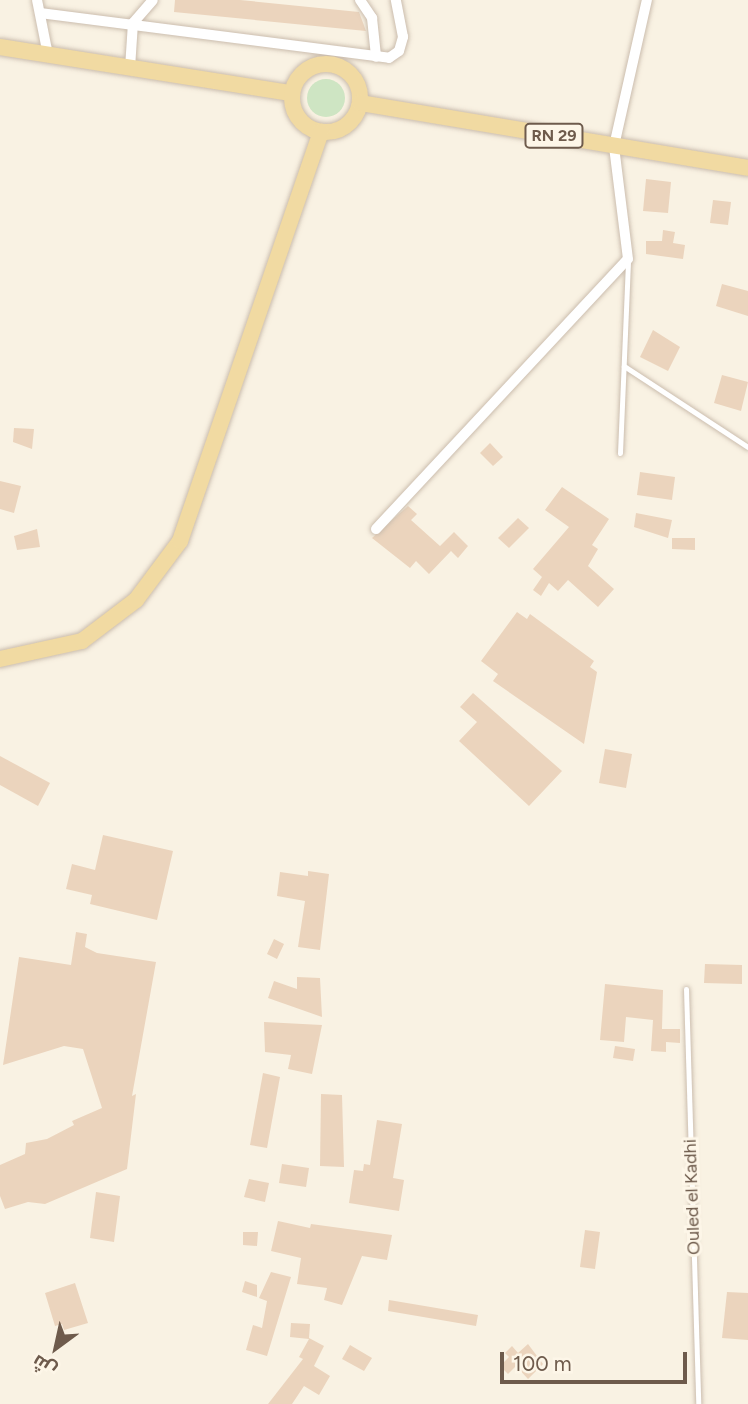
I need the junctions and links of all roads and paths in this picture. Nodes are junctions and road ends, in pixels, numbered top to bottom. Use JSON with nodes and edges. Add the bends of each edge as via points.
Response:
{"nodes":[{"id":1,"x":37,"y":0,"type":"edge"},
{"id":2,"x":153,"y":0,"type":"edge"},
{"id":3,"x":360,"y":0,"type":"edge"},
{"id":4,"x":396,"y":0,"type":"edge"},
{"id":5,"x":647,"y":0,"type":"edge"},
{"id":6,"x":40,"y":13,"type":"junction"},
{"id":7,"x":133,"y":23,"type":"junction"},
{"id":8,"x":0,"y":47,"type":"edge"},
{"id":9,"x":48,"y":55,"type":"junction"},
{"id":10,"x":376,"y":57,"type":"junction"},
{"id":11,"x":130,"y":68,"type":"junction"},
{"id":12,"x":292,"y":93,"type":"junction"},
{"id":13,"x":360,"y":103,"type":"junction"},
{"id":14,"x":321,"y":132,"type":"junction"},
{"id":15,"x":614,"y":146,"type":"junction"},
{"id":16,"x":748,"y":168,"type":"edge"},
{"id":17,"x":628,"y":259,"type":"junction"},
{"id":18,"x":624,"y":366,"type":"junction"},
{"id":19,"x":748,"y":447,"type":"edge"},
{"id":20,"x":620,"y":453,"type":"dead end"},
{"id":21,"x":376,"y":529,"type":"dead end"},
{"id":22,"x":0,"y":659,"type":"edge"},
{"id":23,"x":686,"y":989,"type":"dead end"},
{"id":24,"x":698,"y":1404,"type":"edge"}],
"edges":[{"from":1,"to":6,"type":"street"},
{"from":2,"to":7,"type":"street"},
{"from":3,"to":10,"type":"street","via":[[372,18]]},
{"from":4,"to":10,"type":"street","via":[[402,18],[399,51],[389,58]]},
{"from":5,"to":15,"type":"street"},
{"from":6,"to":7,"type":"street"},
{"from":6,"to":9,"type":"street"},
{"from":7,"to":10,"type":"street"},
{"from":7,"to":11,"type":"street"},
{"from":8,"to":9,"type":"main road"},
{"from":9,"to":11,"type":"main road"},
{"from":11,"to":12,"type":"main road"},
{"from":12,"to":13,"type":"main road","via":[[310,68],[331,65],[349,74]]},
{"from":12,"to":14,"type":"main road","via":[[302,123]]},
{"from":13,"to":14,"type":"main road","via":[[346,126]]},
{"from":13,"to":15,"type":"main road","number":"RN 29"},
{"from":14,"to":22,"type":"main road","via":[[180,541],[136,600],[82,641]]},
{"from":15,"to":16,"type":"main road","number":"RN 29"},
{"from":15,"to":17,"type":"street"},
{"from":17,"to":18,"type":"lane"},
{"from":17,"to":21,"type":"street"},
{"from":18,"to":19,"type":"lane"},
{"from":18,"to":20,"type":"lane"},
{"from":23,"to":24,"type":"lane","name":"Ouled el Kadhi"}]}
